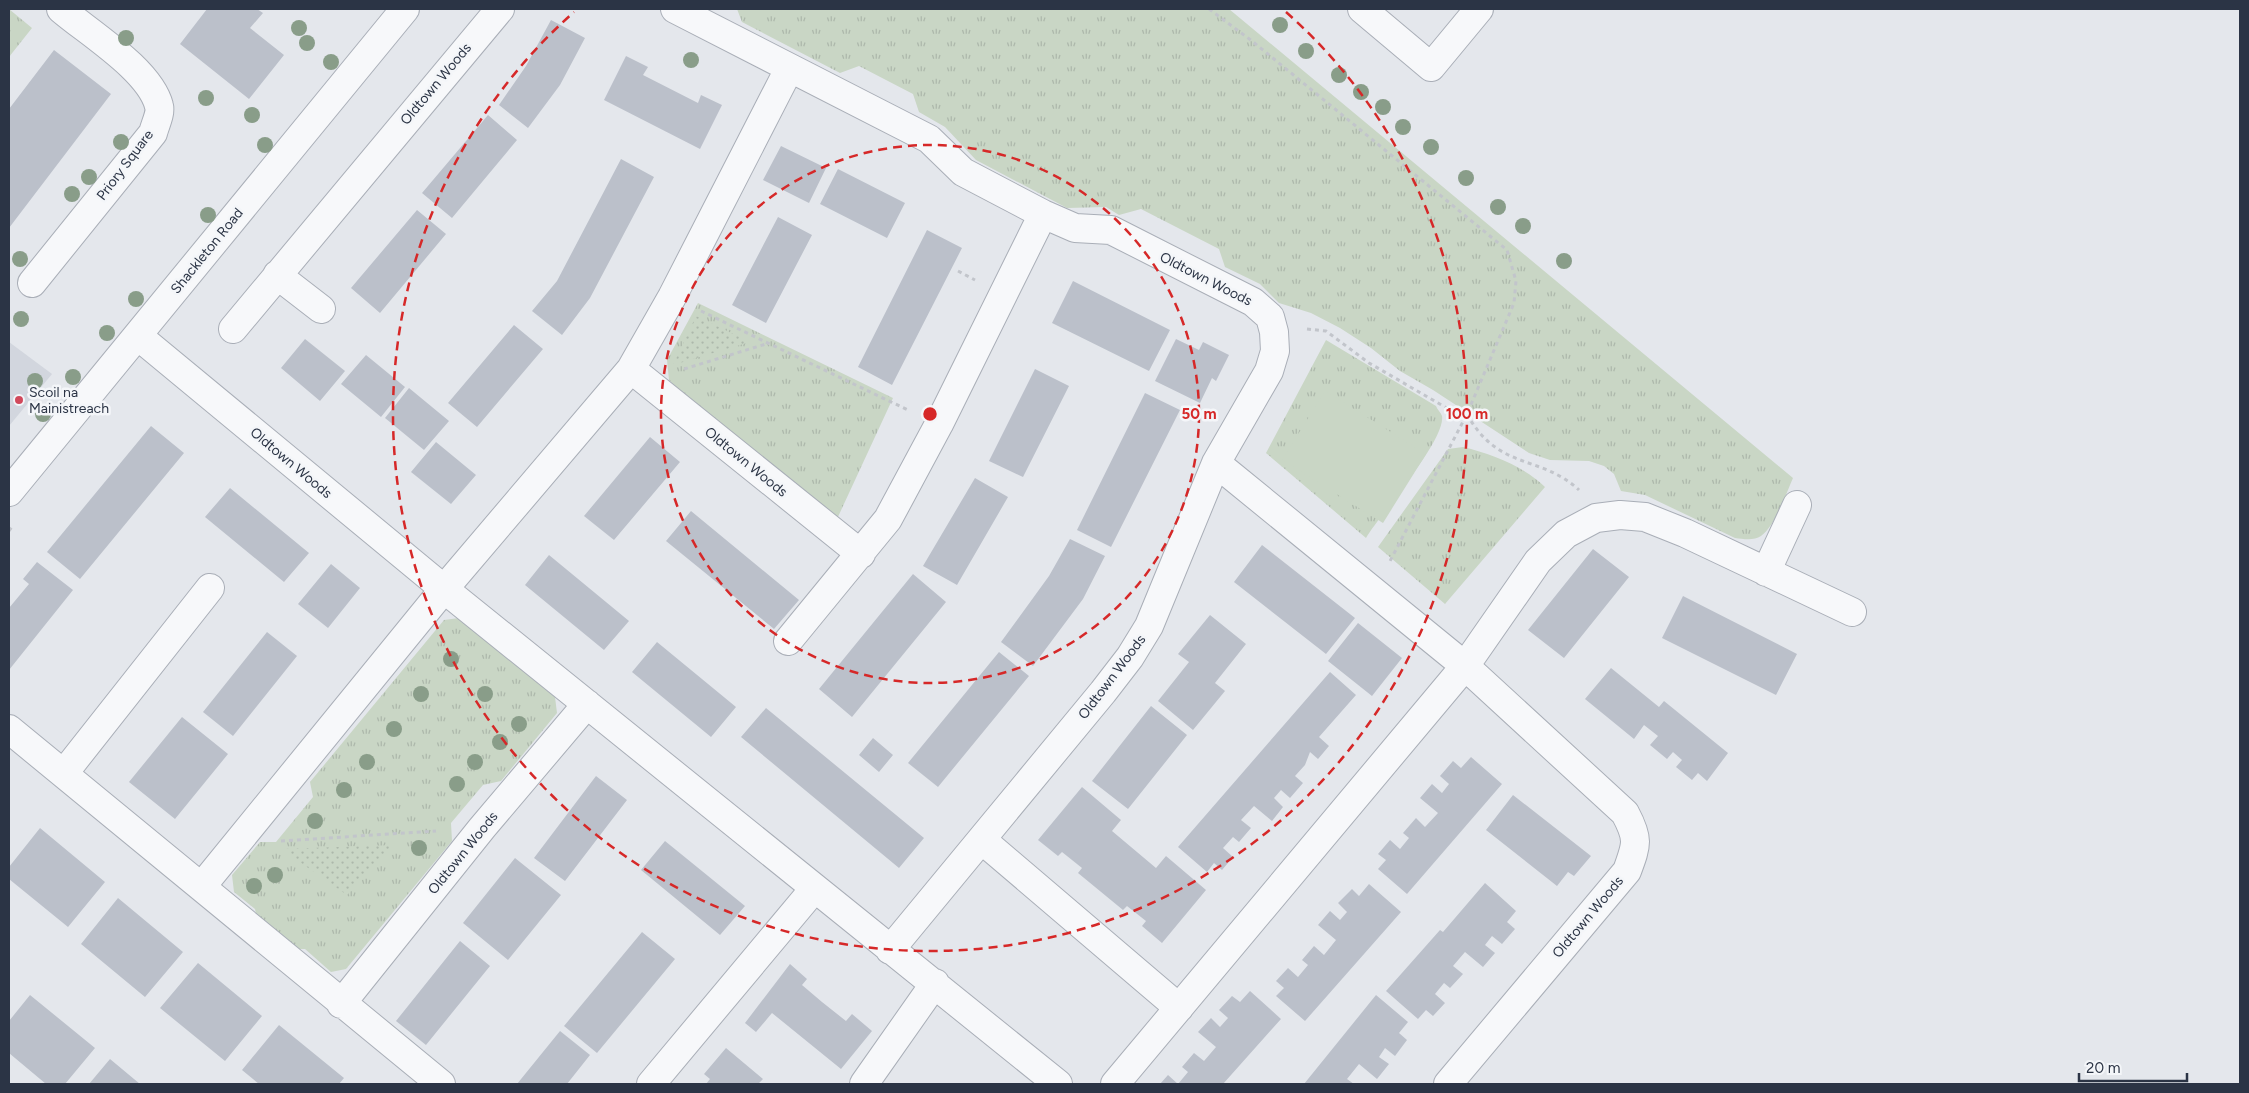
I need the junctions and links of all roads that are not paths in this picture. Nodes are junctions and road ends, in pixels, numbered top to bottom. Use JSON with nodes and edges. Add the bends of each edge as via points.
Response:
{"nodes":[{"id":1,"x":61,"y":9,"type":"edge"},
{"id":2,"x":405,"y":9,"type":"edge"},
{"id":3,"x":500,"y":9,"type":"edge"},
{"id":4,"x":674,"y":9,"type":"edge"},
{"id":5,"x":1362,"y":9,"type":"edge"},
{"id":6,"x":1479,"y":9,"type":"edge"},
{"id":7,"x":789,"y":69,"type":"junction"},
{"id":8,"x":1043,"y":214,"type":"junction"},
{"id":9,"x":277,"y":275,"type":"junction"},
{"id":10,"x":32,"y":283,"type":"dead end"},
{"id":11,"x":321,"y":309,"type":"dead end"},
{"id":12,"x":233,"y":329,"type":"dead end"},
{"id":13,"x":138,"y":336,"type":"junction"},
{"id":14,"x":631,"y":369,"type":"junction"},
{"id":15,"x":1216,"y":463,"type":"junction"},
{"id":16,"x":9,"y":492,"type":"edge"},
{"id":17,"x":1797,"y":505,"type":"dead end"},
{"id":18,"x":861,"y":554,"type":"junction"},
{"id":19,"x":1766,"y":572,"type":"junction"},
{"id":20,"x":210,"y":588,"type":"dead end"},
{"id":21,"x":444,"y":589,"type":"junction"},
{"id":22,"x":1852,"y":612,"type":"dead end"},
{"id":23,"x":788,"y":641,"type":"dead end"},
{"id":24,"x":1465,"y":666,"type":"junction"},
{"id":25,"x":587,"y":704,"type":"junction"},
{"id":26,"x":9,"y":729,"type":"edge"},
{"id":27,"x":64,"y":774,"type":"junction"},
{"id":28,"x":982,"y":840,"type":"junction"},
{"id":29,"x":202,"y":886,"type":"junction"},
{"id":30,"x":814,"y":889,"type":"junction"},
{"id":31,"x":890,"y":950,"type":"junction"},
{"id":32,"x":935,"y":983,"type":"junction"},
{"id":33,"x":341,"y":1004,"type":"junction"},
{"id":34,"x":1179,"y":1008,"type":"junction"},
{"id":35,"x":441,"y":1084,"type":"edge"},
{"id":36,"x":651,"y":1084,"type":"edge"},
{"id":37,"x":864,"y":1084,"type":"edge"},
{"id":38,"x":1058,"y":1084,"type":"edge"},
{"id":39,"x":1115,"y":1084,"type":"edge"},
{"id":40,"x":1448,"y":1084,"type":"edge"}],
"edges":[{"from":1,"to":10,"type":"street","name":"Priory Square","via":[[142,75],[160,108],[154,133]]},
{"from":2,"to":13,"type":"street","name":"Shackleton Road"},
{"from":3,"to":9,"type":"street","name":"Oldtown Woods"},
{"from":4,"to":7,"type":"street","name":"Oldtown Woods"},
{"from":5,"to":6,"type":"street","via":[[1431,67]]},
{"from":7,"to":8,"type":"street","name":"Oldtown Woods","via":[[929,139],[963,172]]},
{"from":7,"to":14,"type":"street","via":[[672,297]]},
{"from":8,"to":15,"type":"street","name":"Oldtown Woods","via":[[1075,228],[1111,230],[1253,302],[1270,317],[1275,351],[1270,371]]},
{"from":8,"to":18,"type":"street","via":[[939,424],[888,519]]},
{"from":9,"to":11,"type":"street"},
{"from":9,"to":12,"type":"street","name":"Oldtown Woods"},
{"from":13,"to":16,"type":"street","name":"Shackleton Road"},
{"from":13,"to":21,"type":"street","name":"Oldtown Woods"},
{"from":14,"to":18,"type":"street","name":"Oldtown Woods"},
{"from":14,"to":21,"type":"street"},
{"from":15,"to":24,"type":"street","name":"Oldtown Woods"},
{"from":15,"to":28,"type":"street","name":"Oldtown Woods","via":[[1144,634],[1103,692]]},
{"from":17,"to":19,"type":"street"},
{"from":18,"to":23,"type":"street"},
{"from":19,"to":22,"type":"street"},
{"from":19,"to":24,"type":"street","via":[[1645,517],[1620,515],[1596,518],[1566,534],[1538,560]]},
{"from":20,"to":27,"type":"street"},
{"from":21,"to":25,"type":"street","name":"Oldtown Woods"},
{"from":21,"to":29,"type":"street"},
{"from":24,"to":34,"type":"street"},
{"from":24,"to":40,"type":"street","name":"Oldtown Woods","via":[[1625,813],[1635,832],[1635,850],[1627,871]]},
{"from":25,"to":30,"type":"street","name":"Oldtown Woods"},
{"from":25,"to":33,"type":"street","name":"Oldtown Woods","via":[[482,828]]},
{"from":26,"to":27,"type":"street"},
{"from":27,"to":29,"type":"street"},
{"from":28,"to":31,"type":"street","name":"Oldtown Woods"},
{"from":28,"to":34,"type":"street"},
{"from":29,"to":33,"type":"street"},
{"from":30,"to":31,"type":"street","name":"Oldtown Woods"},
{"from":30,"to":36,"type":"street"},
{"from":31,"to":32,"type":"street","name":"Oldtown Woods"},
{"from":32,"to":37,"type":"street"},
{"from":32,"to":38,"type":"street","name":"Oldtown Woods"},
{"from":33,"to":35,"type":"street"},
{"from":34,"to":39,"type":"street"}]}
